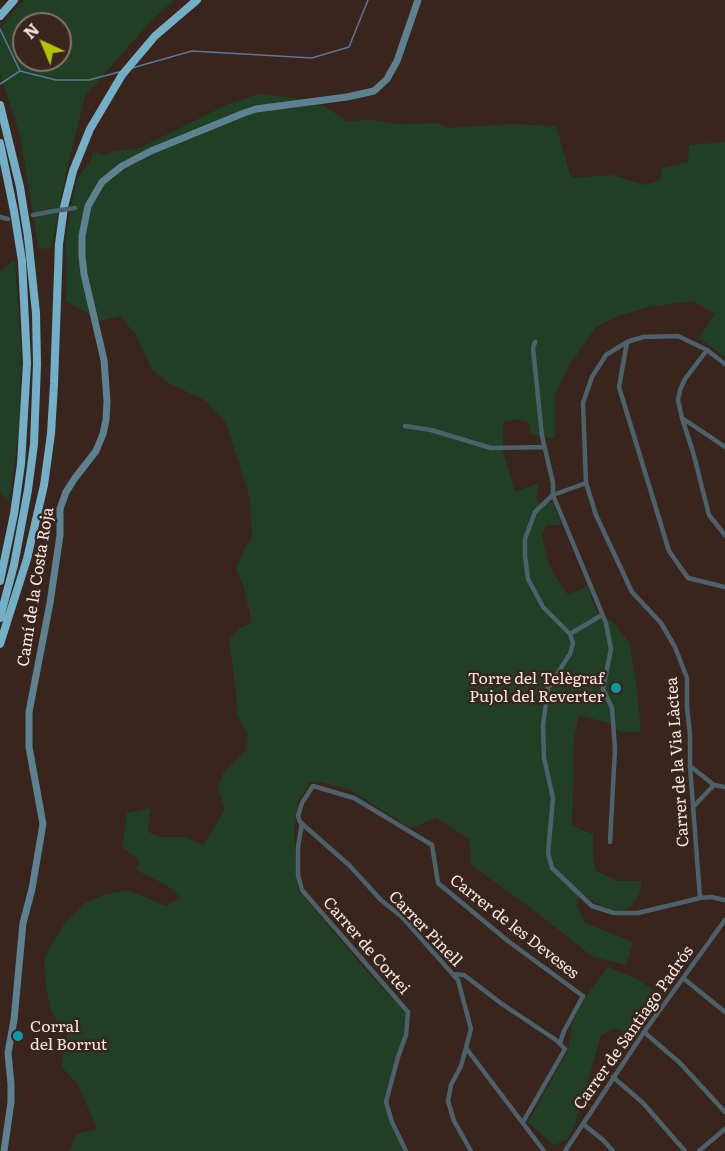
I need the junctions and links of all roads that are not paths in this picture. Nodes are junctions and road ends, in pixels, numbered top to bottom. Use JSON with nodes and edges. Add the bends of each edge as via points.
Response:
{"nodes":[{"id":1,"x":14,"y":0,"type":"edge"},
{"id":2,"x":197,"y":0,"type":"edge"},
{"id":3,"x":418,"y":0,"type":"edge"},
{"id":4,"x":0,"y":16,"type":"edge"},
{"id":5,"x":0,"y":105,"type":"edge"},
{"id":6,"x":0,"y":143,"type":"edge"},
{"id":7,"x":88,"y":206,"type":"junction"},
{"id":8,"x":33,"y":214,"type":"dead end"},
{"id":9,"x":0,"y":217,"type":"edge"},
{"id":10,"x":8,"y":219,"type":"dead end"},
{"id":11,"x":535,"y":342,"type":"dead end"},
{"id":12,"x":627,"y":342,"type":"junction"},
{"id":13,"x":706,"y":350,"type":"junction"},
{"id":14,"x":725,"y":364,"type":"edge"},
{"id":15,"x":682,"y":418,"type":"junction"},
{"id":16,"x":405,"y":426,"type":"dead end"},
{"id":17,"x":544,"y":447,"type":"junction"},
{"id":18,"x":725,"y":447,"type":"edge"},
{"id":19,"x":586,"y":483,"type":"junction"},
{"id":20,"x":553,"y":495,"type":"junction"},
{"id":21,"x":725,"y":535,"type":"edge"},
{"id":22,"x":0,"y":581,"type":"edge"},
{"id":23,"x":725,"y":587,"type":"edge"},
{"id":24,"x":602,"y":615,"type":"junction"},
{"id":25,"x":0,"y":618,"type":"edge"},
{"id":26,"x":570,"y":634,"type":"junction"},
{"id":27,"x":0,"y":644,"type":"edge"},
{"id":28,"x":690,"y":766,"type":"junction"},
{"id":29,"x":714,"y":785,"type":"junction"},
{"id":30,"x":725,"y":787,"type":"edge"},
{"id":31,"x":693,"y":807,"type":"junction"},
{"id":32,"x":298,"y":816,"type":"joint"},
{"id":33,"x":302,"y":823,"type":"junction"},
{"id":34,"x":610,"y":842,"type":"dead end"},
{"id":35,"x":700,"y":898,"type":"junction"},
{"id":36,"x":725,"y":900,"type":"edge"},
{"id":37,"x":725,"y":920,"type":"edge"},
{"id":38,"x":453,"y":974,"type":"junction"},
{"id":39,"x":682,"y":978,"type":"junction"},
{"id":40,"x":725,"y":1012,"type":"edge"},
{"id":41,"x":644,"y":1032,"type":"junction"},
{"id":42,"x":560,"y":1043,"type":"junction"},
{"id":43,"x":465,"y":1048,"type":"junction"},
{"id":44,"x":613,"y":1077,"type":"junction"},
{"id":45,"x":725,"y":1112,"type":"edge"},
{"id":46,"x":523,"y":1122,"type":"junction"},
{"id":47,"x":583,"y":1124,"type":"junction"},
{"id":48,"x":725,"y":1129,"type":"edge"},
{"id":49,"x":4,"y":1151,"type":"edge"},
{"id":50,"x":406,"y":1151,"type":"edge"},
{"id":51,"x":471,"y":1151,"type":"edge"},
{"id":52,"x":544,"y":1151,"type":"edge"},
{"id":53,"x":565,"y":1151,"type":"edge"},
{"id":54,"x":613,"y":1151,"type":"edge"},
{"id":55,"x":685,"y":1151,"type":"edge"},
{"id":56,"x":699,"y":1151,"type":"edge"}],
"edges":[{"from":1,"to":4,"type":"highway"},
{"from":2,"to":27,"type":"highway","via":[[155,36],[122,75],[90,129],[73,171],[58,244],[54,392],[45,477],[27,559]]},
{"from":3,"to":7,"type":"street","name":"Camí de la Costa Roja","via":[[397,61],[387,79],[374,91],[244,113],[128,162],[102,182]]},
{"from":5,"to":25,"type":"highway","via":[[30,245],[37,372],[27,498]]},
{"from":6,"to":22,"type":"highway","via":[[22,261],[27,363],[20,472]]},
{"from":7,"to":8,"type":"street","bridge":true},
{"from":7,"to":49,"type":"street","name":"Camí de la Costa Roja","via":[[82,256],[104,360],[106,410],[96,451],[70,485],[60,509],[50,603],[29,712],[29,747],[43,824],[22,923],[8,1053],[11,1102]]},
{"from":9,"to":10,"type":"street"},
{"from":11,"to":17,"type":"street"},
{"from":12,"to":13,"type":"street","name":"Carrer de la Via Làctea","via":[[643,337],[678,336]]},
{"from":12,"to":19,"type":"street","name":"Carrer de la Via Làctea","via":[[606,355],[592,377],[583,403]]},
{"from":12,"to":23,"type":"street","via":[[619,387],[669,552],[688,578]]},
{"from":13,"to":14,"type":"street","name":"Carrer de la Via Làctea"},
{"from":13,"to":15,"type":"street","via":[[680,390]]},
{"from":15,"to":18,"type":"street"},
{"from":15,"to":21,"type":"street","via":[[709,515]]},
{"from":16,"to":17,"type":"street","via":[[491,448]]},
{"from":17,"to":20,"type":"street"},
{"from":19,"to":20,"type":"street"},
{"from":19,"to":28,"type":"street","name":"Carrer de la Via Làctea","via":[[596,515],[632,592],[661,623],[687,678]]},
{"from":20,"to":24,"type":"street"},
{"from":20,"to":26,"type":"street","via":[[535,512],[525,539],[525,556],[528,579],[543,607]]},
{"from":24,"to":26,"type":"street"},
{"from":24,"to":34,"type":"street","via":[[611,649],[603,689],[612,708],[615,749]]},
{"from":26,"to":35,"type":"street","via":[[570,654],[548,688],[543,725],[544,758],[553,798],[548,853],[552,868],[592,906],[614,913],[638,913]]},
{"from":28,"to":29,"type":"street"},
{"from":28,"to":31,"type":"street","name":"Carrer de la Via Làctea"},
{"from":29,"to":30,"type":"street"},
{"from":29,"to":31,"type":"street"},
{"from":31,"to":35,"type":"street","name":"Carrer de la Via Làctea"},
{"from":32,"to":33,"type":"street","name":"Carrer Pinell"},
{"from":32,"to":42,"type":"street","name":"Carrer de les Deveses","via":[[313,786],[324,788],[354,798],[432,845],[438,883],[555,978],[583,996]]},
{"from":33,"to":38,"type":"street","name":"Carrer Pinell","via":[[402,917]]},
{"from":33,"to":50,"type":"street","name":"Carrer de Cortei","via":[[298,875],[302,890],[408,1012],[406,1035],[386,1102]]},
{"from":35,"to":36,"type":"street"},
{"from":37,"to":39,"type":"street","name":"Carrer de Santiago Padrós"},
{"from":38,"to":42,"type":"street","via":[[464,975]]},
{"from":38,"to":43,"type":"street","name":"Carrer Pinell","via":[[471,1029]]},
{"from":39,"to":40,"type":"street"},
{"from":39,"to":41,"type":"street","name":"Carrer de Santiago Padrós"},
{"from":41,"to":44,"type":"street","name":"Carrer de Santiago Padrós"},
{"from":41,"to":45,"type":"street","via":[[680,1063]]},
{"from":42,"to":46,"type":"street","via":[[565,1049]]},
{"from":43,"to":46,"type":"street"},
{"from":43,"to":51,"type":"street","name":"Carrer Pinell","via":[[448,1101]]},
{"from":44,"to":47,"type":"street","name":"Carrer de Santiago Padrós"},
{"from":44,"to":55,"type":"street","via":[[643,1103]]},
{"from":46,"to":52,"type":"street"},
{"from":47,"to":53,"type":"street","name":"Carrer de Santiago Padrós"},
{"from":47,"to":54,"type":"street"},
{"from":48,"to":56,"type":"street"}]}
